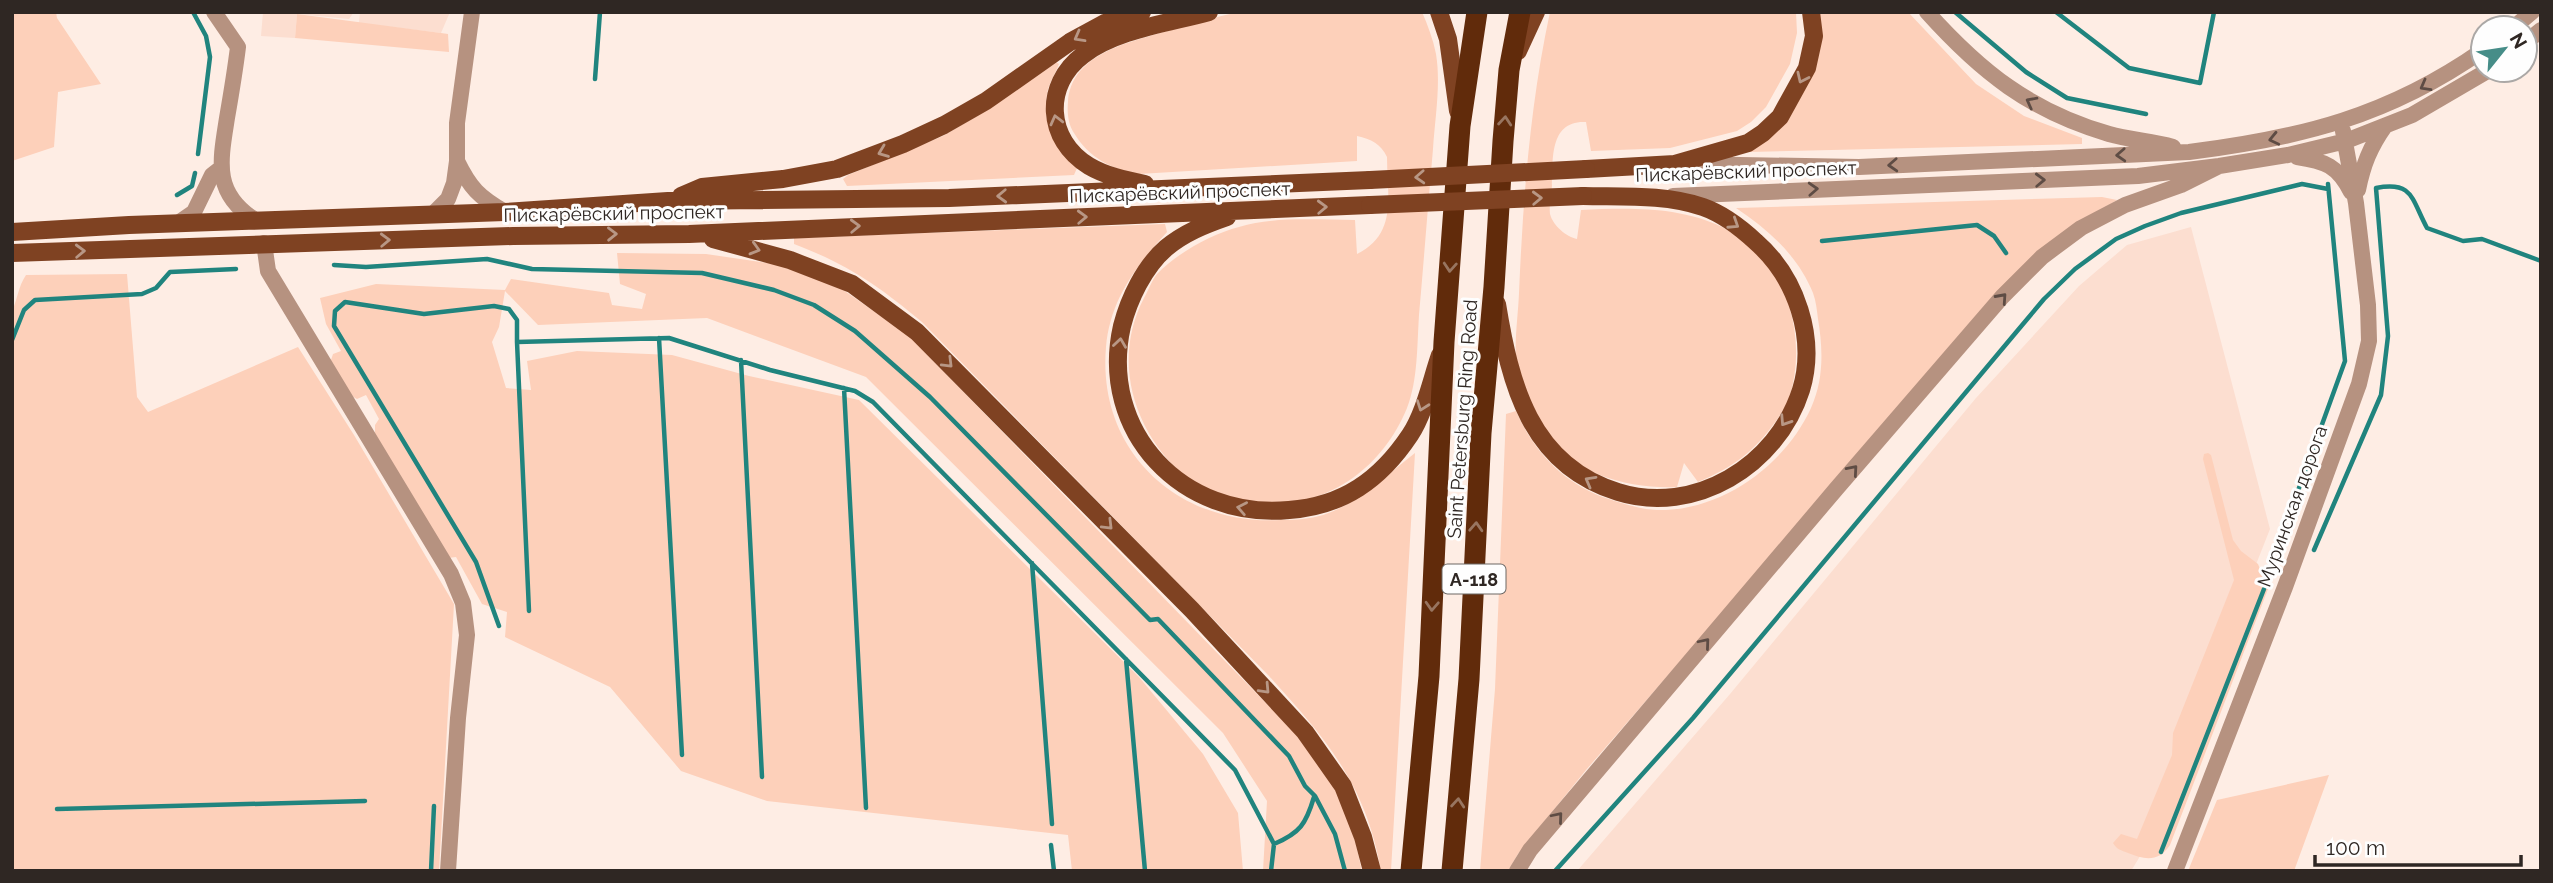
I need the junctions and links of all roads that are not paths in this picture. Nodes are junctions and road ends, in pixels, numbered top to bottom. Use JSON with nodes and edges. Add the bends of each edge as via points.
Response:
{"nodes":[{"id":1,"x":214,"y":12,"type":"edge"},
{"id":2,"x":472,"y":12,"type":"edge"},
{"id":3,"x":1142,"y":12,"type":"edge"},
{"id":4,"x":1209,"y":12,"type":"edge"},
{"id":5,"x":1439,"y":12,"type":"edge"},
{"id":6,"x":1477,"y":12,"type":"edge"},
{"id":7,"x":1520,"y":12,"type":"edge"},
{"id":8,"x":1536,"y":12,"type":"edge"},
{"id":9,"x":1811,"y":12,"type":"edge"},
{"id":10,"x":1927,"y":12,"type":"edge"},
{"id":11,"x":2469,"y":58,"type":"edge"},
{"id":12,"x":1509,"y":70,"type":"junction"},
{"id":13,"x":2469,"y":82,"type":"edge"},
{"id":14,"x":2341,"y":122,"type":"junction"},
{"id":15,"x":1460,"y":126,"type":"junction"},
{"id":16,"x":2385,"y":126,"type":"junction"},
{"id":17,"x":2346,"y":141,"type":"junction"},
{"id":18,"x":2189,"y":152,"type":"junction"},
{"id":19,"x":2288,"y":155,"type":"junction"},
{"id":20,"x":457,"y":161,"type":"junction"},
{"id":21,"x":1675,"y":164,"type":"junction"},
{"id":22,"x":2219,"y":166,"type":"junction"},
{"id":23,"x":221,"y":168,"type":"junction"},
{"id":24,"x":1168,"y":189,"type":"junction"},
{"id":25,"x":1647,"y":197,"type":"junction"},
{"id":26,"x":668,"y":201,"type":"junction"},
{"id":27,"x":2356,"y":203,"type":"junction"},
{"id":28,"x":1274,"y":209,"type":"junction"},
{"id":29,"x":505,"y":212,"type":"junction"},
{"id":30,"x":433,"y":214,"type":"junction"},
{"id":31,"x":255,"y":220,"type":"junction"},
{"id":32,"x":177,"y":223,"type":"junction"},
{"id":33,"x":12,"y":232,"type":"edge"},
{"id":34,"x":689,"y":233,"type":"junction"},
{"id":35,"x":264,"y":243,"type":"junction"},
{"id":36,"x":12,"y":253,"type":"edge"},
{"id":37,"x":1494,"y":287,"type":"junction"},
{"id":38,"x":1444,"y":342,"type":"junction"},
{"id":39,"x":448,"y":871,"type":"edge"},
{"id":40,"x":1372,"y":871,"type":"edge"},
{"id":41,"x":1411,"y":871,"type":"edge"},
{"id":42,"x":1452,"y":871,"type":"edge"},
{"id":43,"x":1517,"y":871,"type":"edge"},
{"id":44,"x":2175,"y":871,"type":"edge"}],
"edges":[{"from":1,"to":23,"type":"street","via":[[238,47]]},
{"from":2,"to":20,"type":"street","via":[[457,123]]},
{"from":3,"to":26,"type":"main road","one_way":true,"via":[[1105,23],[1070,42],[986,101],[903,144],[837,169],[702,187]]},
{"from":24,"to":4,"type":"main road","one_way":true,"via":[[1109,176],[1088,165],[1070,149],[1053,109],[1064,75],[1084,54],[1115,37]]},
{"from":5,"to":15,"type":"main road","via":[[1451,53]]},
{"from":6,"to":15,"type":"highway","name":"Saint Petersburg Ring Road","number":"А-118"},
{"from":7,"to":12,"type":"highway","name":"Saint Petersburg Ring Road","number":"А-118"},
{"from":8,"to":12,"type":"main road"},
{"from":9,"to":21,"type":"main road","one_way":true,"via":[[1814,36],[1807,68],[1780,117],[1748,143]]},
{"from":18,"to":10,"type":"street","one_way":true,"via":[[2109,134],[2012,91],[1973,60]]},
{"from":11,"to":14,"type":"street","one_way":true,"via":[[2402,99]]},
{"from":37,"to":12,"type":"highway","name":"Saint Petersburg Ring Road","number":"А-118","one_way":true},
{"from":13,"to":16,"type":"street"},
{"from":14,"to":17,"type":"street","name":"Муринская дорога"},
{"from":14,"to":18,"type":"street","name":"Пискарёвский проспект","one_way":true},
{"from":15,"to":38,"type":"highway","name":"Saint Petersburg Ring Road","number":"А-118","one_way":true},
{"from":16,"to":17,"type":"street"},
{"from":16,"to":27,"type":"street","via":[[2362,165]]},
{"from":17,"to":19,"type":"street","name":"Пискарёвский проспект"},
{"from":17,"to":27,"type":"street","name":"Муринская дорога"},
{"from":18,"to":21,"type":"street","name":"Пискарёвский проспект","one_way":true,"via":[[1859,167]]},
{"from":19,"to":22,"type":"street","name":"Пискарёвский проспект"},
{"from":19,"to":27,"type":"street","via":[[2319,160],[2335,169]]},
{"from":20,"to":29,"type":"street","via":[[483,200]]},
{"from":20,"to":30,"type":"street","via":[[448,200]]},
{"from":21,"to":24,"type":"main road","name":"Пискарёвский проспект","one_way":true,"bridge":true},
{"from":25,"to":22,"type":"street","name":"Пискарёвский проспект","one_way":true,"via":[[2138,176]]},
{"from":43,"to":22,"type":"street","one_way":true,"via":[[1530,850],[2002,297],[2042,257],[2081,229],[2125,205]]},
{"from":23,"to":31,"type":"street","via":[[231,200]]},
{"from":23,"to":32,"type":"street","via":[[212,175],[194,212]]},
{"from":24,"to":26,"type":"main road","name":"Пискарёвский проспект","one_way":true,"via":[[949,198]]},
{"from":28,"to":25,"type":"main road","name":"Пискарёвский проспект","one_way":true,"bridge":true},
{"from":25,"to":37,"type":"main road","one_way":true,"via":[[1703,207],[1740,228],[1769,252],[1798,300],[1805,348],[1796,404],[1767,447],[1723,483],[1663,500],[1634,497],[1602,488],[1556,457],[1533,425],[1515,386]]},
{"from":26,"to":29,"type":"main road","name":"Пискарёвский проспект"},
{"from":27,"to":44,"type":"street","name":"Муринская дорога","via":[[2369,341],[2360,384]]},
{"from":34,"to":28,"type":"main road","name":"Пискарёвский проспект","one_way":true},
{"from":38,"to":28,"type":"main road","one_way":true,"via":[[1412,432],[1392,460],[1340,499],[1320,507],[1273,513],[1241,509],[1187,487],[1166,472],[1144,447],[1122,400],[1118,346],[1127,306],[1164,249],[1196,228]]},
{"from":29,"to":30,"type":"main road","name":"Пискарёвский проспект"},
{"from":30,"to":31,"type":"main road","name":"Пискарёвский проспект"},
{"from":31,"to":32,"type":"main road","name":"Пискарёвский проспект"},
{"from":32,"to":33,"type":"main road","name":"Пискарёвский проспект"},
{"from":35,"to":34,"type":"main road","name":"Пискарёвский проспект","one_way":true},
{"from":34,"to":40,"type":"main road","one_way":true,"via":[[790,260],[852,284],[917,332],[1192,610],[1305,732],[1343,786]]},
{"from":36,"to":35,"type":"main road","name":"Пискарёвский проспект","one_way":true},
{"from":35,"to":39,"type":"street","via":[[268,271],[451,574],[463,603],[467,635]]},
{"from":42,"to":37,"type":"highway","name":"Saint Petersburg Ring Road","number":"А-118","one_way":true},
{"from":38,"to":41,"type":"highway","name":"Saint Petersburg Ring Road","number":"А-118","one_way":true,"via":[[1429,676]]}]}
